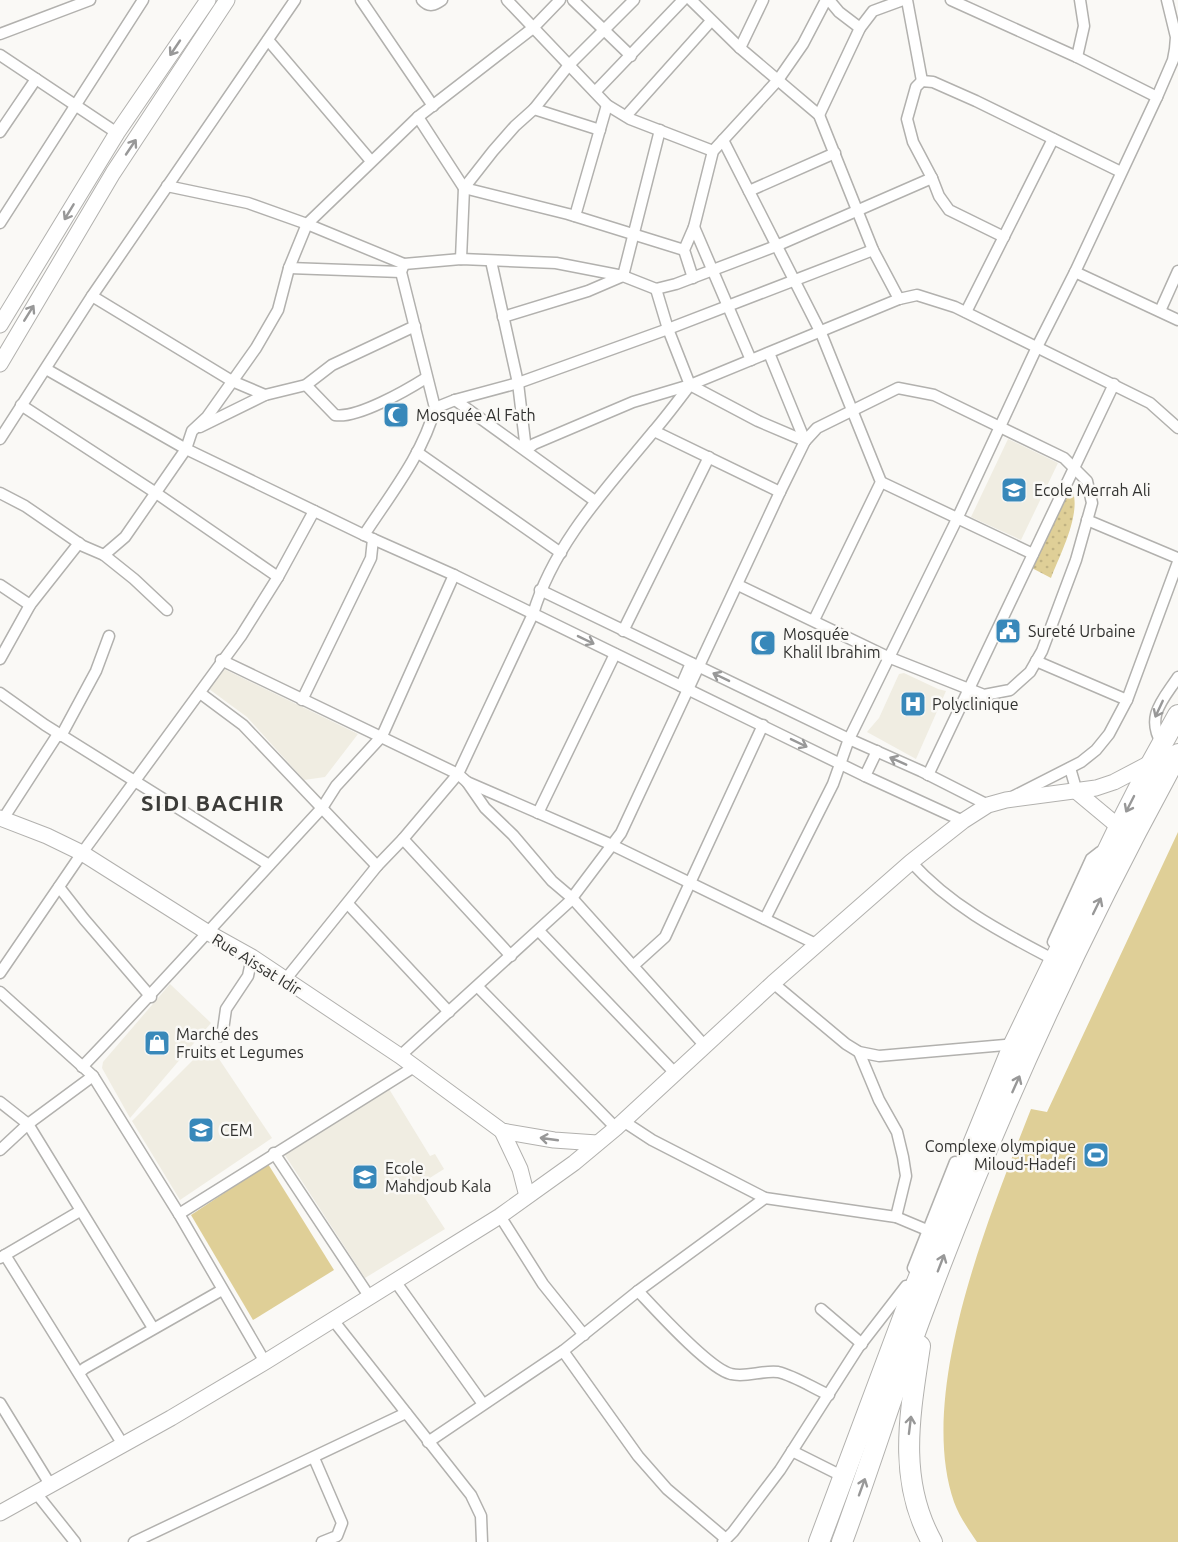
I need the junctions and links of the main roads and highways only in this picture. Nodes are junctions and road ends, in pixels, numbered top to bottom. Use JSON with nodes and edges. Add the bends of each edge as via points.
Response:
{"nodes":[{"id":1,"x":1178,"y":715,"type":"edge"},
{"id":2,"x":1170,"y":749,"type":"edge"},
{"id":3,"x":927,"y":1300,"type":"junction"},
{"id":4,"x":819,"y":1542,"type":"edge"},
{"id":5,"x":842,"y":1542,"type":"edge"},
{"id":6,"x":932,"y":1542,"type":"edge"}],
"edges":[{"from":1,"to":2,"type":"highway"},
{"from":3,"to":2,"type":"highway","one_way":true,"via":[[983,1157]]},
{"from":2,"to":4,"type":"highway","one_way":true,"via":[[1152,762],[1023,1024],[910,1299]]},
{"from":5,"to":3,"type":"highway","one_way":true},
{"from":6,"to":3,"type":"highway","one_way":true,"via":[[914,1498],[908,1441]]}]}
